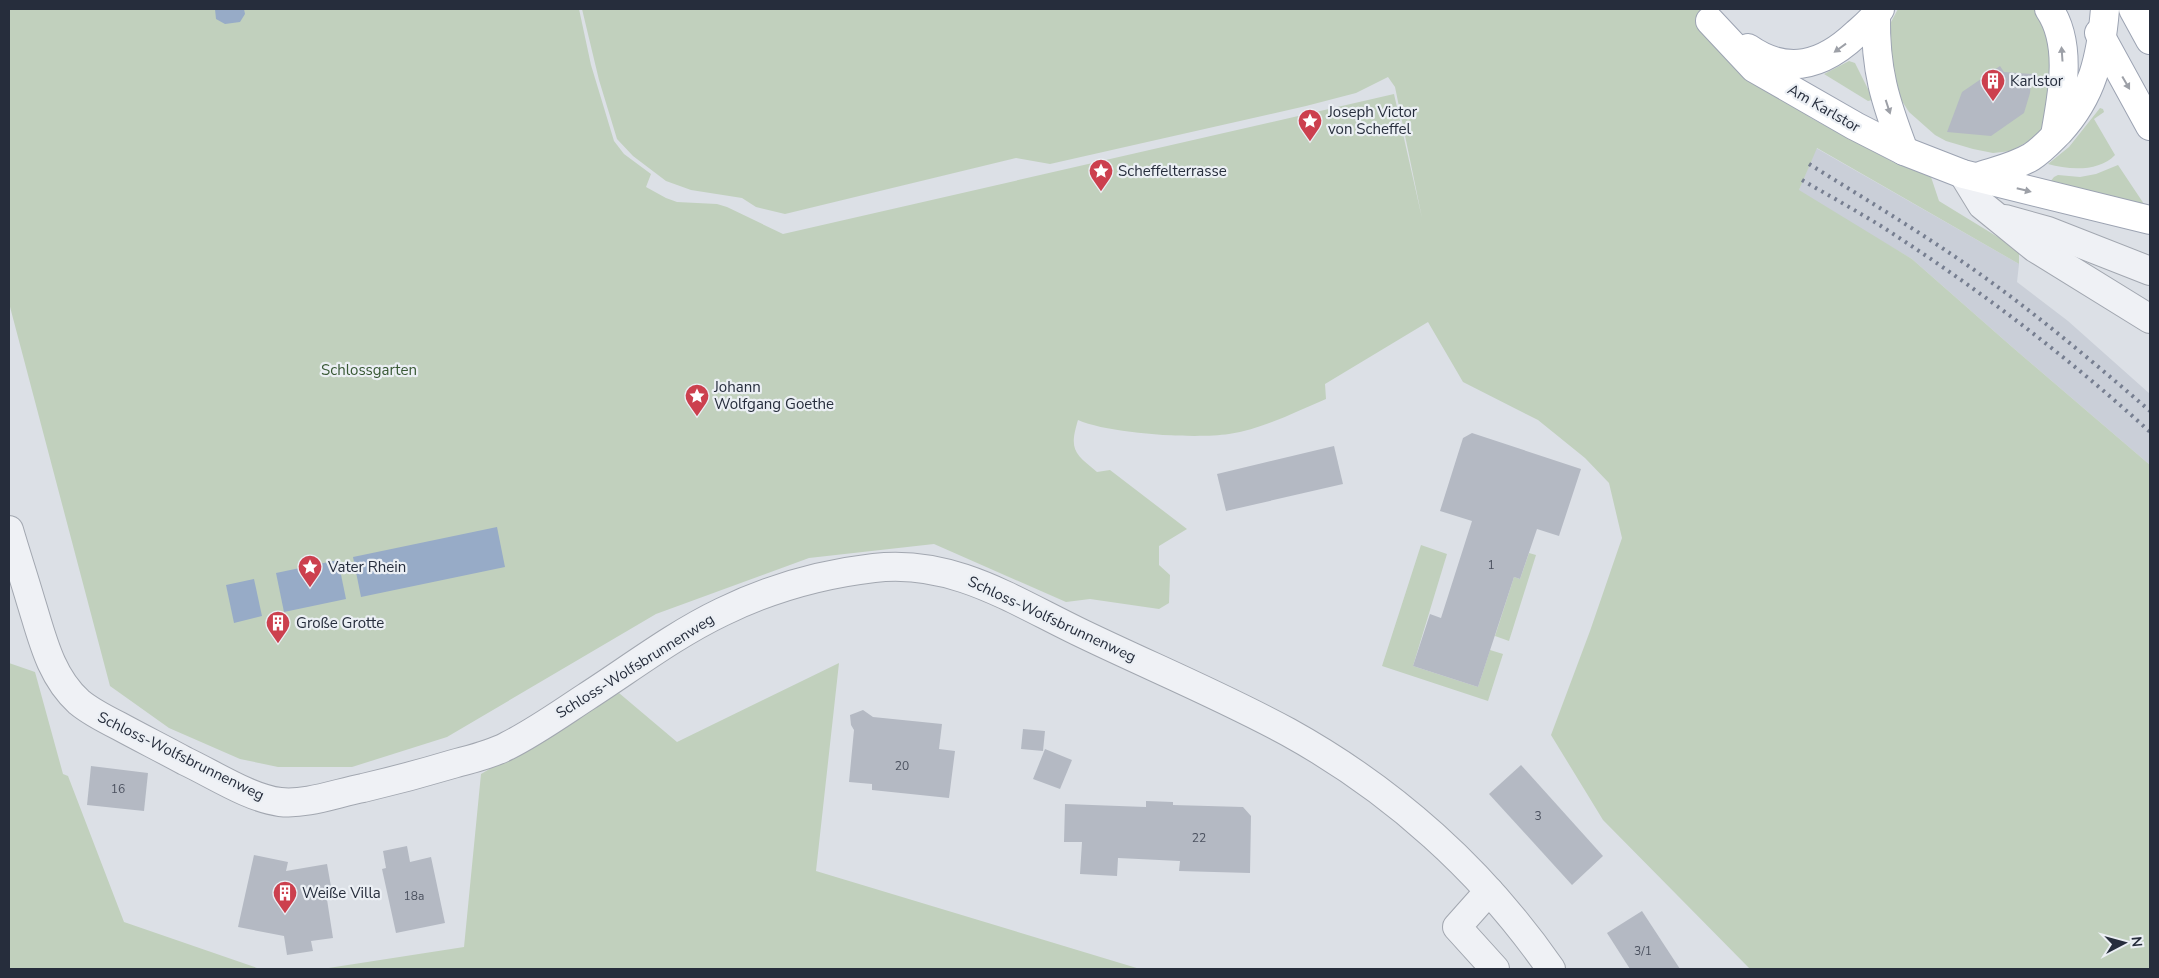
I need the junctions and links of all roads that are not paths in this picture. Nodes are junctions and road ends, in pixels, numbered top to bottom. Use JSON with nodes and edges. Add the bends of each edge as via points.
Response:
{"nodes":[{"id":1,"x":2048,"y":9,"type":"edge"},
{"id":2,"x":2089,"y":9,"type":"edge"},
{"id":3,"x":2105,"y":9,"type":"edge"},
{"id":4,"x":2133,"y":9,"type":"edge"},
{"id":5,"x":1878,"y":12,"type":"edge"},
{"id":6,"x":2102,"y":40,"type":"junction"},
{"id":7,"x":2150,"y":40,"type":"edge"},
{"id":8,"x":2150,"y":126,"type":"edge"},
{"id":9,"x":2054,"y":137,"type":"junction"},
{"id":10,"x":1904,"y":151,"type":"junction"},
{"id":11,"x":1970,"y":175,"type":"junction"},
{"id":12,"x":1994,"y":216,"type":"junction"},
{"id":13,"x":2150,"y":220,"type":"edge"},
{"id":14,"x":2150,"y":270,"type":"edge"},
{"id":15,"x":2150,"y":319,"type":"edge"},
{"id":16,"x":9,"y":530,"type":"edge"},
{"id":17,"x":1488,"y":891,"type":"junction"},
{"id":18,"x":1495,"y":969,"type":"edge"},
{"id":19,"x":1551,"y":969,"type":"edge"}],
"edges":[{"from":9,"to":1,"type":"main road","one_way":true,"via":[[2062,63],[2058,30]]},
{"from":2,"to":6,"type":"main road"},
{"from":3,"to":6,"type":"main road"},
{"from":4,"to":7,"type":"main road"},
{"from":5,"to":10,"type":"main road","one_way":true,"via":[[1876,49],[1880,82]]},
{"from":5,"to":10,"type":"main road","name":"Am Karlstor","one_way":true,"via":[[1829,56],[1800,64],[1776,61],[1754,52],[1710,21],[1754,68]]},
{"from":6,"to":8,"type":"main road","one_way":true},
{"from":6,"to":9,"type":"main road","via":[[2094,76],[2084,98]]},
{"from":9,"to":11,"type":"main road","via":[[2030,158],[2008,168]]},
{"from":10,"to":11,"type":"main road","name":"Am Karlstor"},
{"from":11,"to":12,"type":"street","via":[[1982,205]]},
{"from":11,"to":13,"type":"main road","name":"Am Karlstor","one_way":true},
{"from":12,"to":14,"type":"street","via":[[2048,231]]},
{"from":12,"to":15,"type":"street","via":[[2035,248]]},
{"from":16,"to":17,"type":"street","name":"Schloss-Wolfsbrunnenweg","via":[[46,651],[74,697],[102,718],[270,800],[285,803],[314,799],[498,751],[685,632],[742,603],[827,576],[874,568],[916,567],[947,572],[983,584],[1288,732],[1390,798],[1435,836]]},
{"from":17,"to":18,"type":"street","via":[[1457,926]]},
{"from":17,"to":19,"type":"street","name":"Schloss-Wolfsbrunnenweg","via":[[1511,915]]}]}
